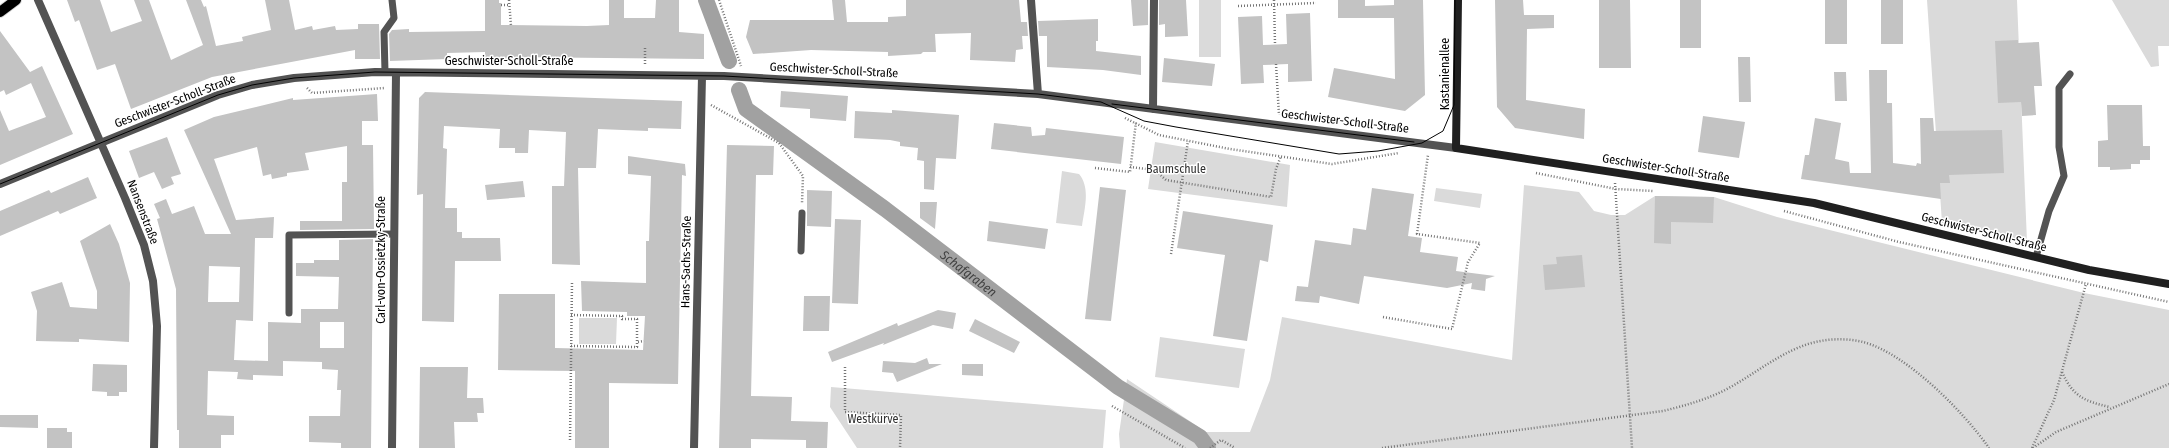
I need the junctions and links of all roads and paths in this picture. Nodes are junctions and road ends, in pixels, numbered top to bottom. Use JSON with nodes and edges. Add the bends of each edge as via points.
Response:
{"nodes":[{"id":1,"x":16,"y":0,"type":"edge"},
{"id":2,"x":38,"y":0,"type":"edge"},
{"id":3,"x":392,"y":0,"type":"edge"},
{"id":4,"x":509,"y":0,"type":"edge"},
{"id":5,"x":719,"y":0,"type":"edge"},
{"id":6,"x":1031,"y":0,"type":"edge"},
{"id":7,"x":1154,"y":0,"type":"edge"},
{"id":8,"x":1274,"y":0,"type":"edge"},
{"id":9,"x":1458,"y":0,"type":"edge"},
{"id":10,"x":1316,"y":3,"type":"dead end"},
{"id":11,"x":1274,"y":4,"type":"junction"},
{"id":12,"x":501,"y":5,"type":"dead end"},
{"id":13,"x":508,"y":5,"type":"junction"},
{"id":14,"x":1238,"y":6,"type":"dead end"},
{"id":15,"x":0,"y":12,"type":"edge"},
{"id":16,"x":511,"y":26,"type":"dead end"},
{"id":17,"x":1275,"y":44,"type":"dead end"},
{"id":18,"x":645,"y":46,"type":"dead end"},
{"id":19,"x":1276,"y":64,"type":"dead end"},
{"id":20,"x":385,"y":72,"type":"junction"},
{"id":21,"x":396,"y":72,"type":"junction"},
{"id":22,"x":2070,"y":74,"type":"dead end"},
{"id":23,"x":645,"y":75,"type":"junction"},
{"id":24,"x":702,"y":76,"type":"junction"},
{"id":25,"x":745,"y":77,"type":"junction"},
{"id":26,"x":294,"y":78,"type":"junction"},
{"id":27,"x":395,"y":86,"type":"junction"},
{"id":28,"x":1038,"y":94,"type":"junction"},
{"id":29,"x":700,"y":99,"type":"junction"},
{"id":30,"x":1153,"y":109,"type":"junction"},
{"id":31,"x":1123,"y":117,"type":"dead end"},
{"id":32,"x":1136,"y":122,"type":"junction"},
{"id":33,"x":1280,"y":125,"type":"junction"},
{"id":34,"x":1188,"y":141,"type":"junction"},
{"id":35,"x":101,"y":143,"type":"junction"},
{"id":36,"x":1429,"y":144,"type":"junction"},
{"id":37,"x":1456,"y":148,"type":"junction"},
{"id":38,"x":1405,"y":152,"type":"dead end"},
{"id":39,"x":1420,"y":154,"type":"dead end"},
{"id":40,"x":1280,"y":156,"type":"junction"},
{"id":41,"x":1428,"y":156,"type":"junction"},
{"id":42,"x":1435,"y":157,"type":"dead end"},
{"id":43,"x":1130,"y":167,"type":"junction"},
{"id":44,"x":1095,"y":168,"type":"dead end"},
{"id":45,"x":1532,"y":172,"type":"dead end"},
{"id":46,"x":1615,"y":172,"type":"junction"},
{"id":47,"x":1182,"y":183,"type":"junction"},
{"id":48,"x":0,"y":184,"type":"edge"},
{"id":49,"x":1616,"y":189,"type":"junction"},
{"id":50,"x":1779,"y":210,"type":"dead end"},
{"id":51,"x":802,"y":213,"type":"joint"},
{"id":52,"x":394,"y":234,"type":"junction"},
{"id":53,"x":801,"y":251,"type":"dead end"},
{"id":54,"x":1171,"y":254,"type":"dead end"},
{"id":55,"x":2036,"y":257,"type":"junction"},
{"id":56,"x":2089,"y":270,"type":"junction"},
{"id":57,"x":572,"y":282,"type":"dead end"},
{"id":58,"x":2086,"y":284,"type":"junction"},
{"id":59,"x":2169,"y":284,"type":"edge"},
{"id":60,"x":2169,"y":302,"type":"edge"},
{"id":61,"x":288,"y":313,"type":"dead end"},
{"id":62,"x":571,"y":315,"type":"junction"},
{"id":63,"x":1383,"y":317,"type":"dead end"},
{"id":64,"x":644,"y":341,"type":"dead end"},
{"id":65,"x":637,"y":342,"type":"junction"},
{"id":66,"x":571,"y":346,"type":"junction"},
{"id":67,"x":845,"y":367,"type":"dead end"},
{"id":68,"x":2062,"y":372,"type":"junction"},
{"id":69,"x":2169,"y":384,"type":"edge"},
{"id":70,"x":1112,"y":406,"type":"dead end"},
{"id":71,"x":2110,"y":408,"type":"junction"},
{"id":72,"x":1630,"y":416,"type":"junction"},
{"id":73,"x":570,"y":440,"type":"dead end"},
{"id":74,"x":154,"y":448,"type":"edge"},
{"id":75,"x":392,"y":448,"type":"edge"},
{"id":76,"x":694,"y":448,"type":"edge"},
{"id":77,"x":900,"y":448,"type":"edge"},
{"id":78,"x":1185,"y":448,"type":"edge"},
{"id":79,"x":1210,"y":448,"type":"edge"},
{"id":80,"x":1235,"y":448,"type":"edge"},
{"id":81,"x":1382,"y":448,"type":"edge"},
{"id":82,"x":1632,"y":448,"type":"edge"},
{"id":83,"x":1989,"y":448,"type":"edge"},
{"id":84,"x":2032,"y":448,"type":"edge"}],
"edges":[{"from":1,"to":15,"type":"main road"},
{"from":2,"to":35,"type":"street","name":"Nansenstraße"},
{"from":3,"to":20,"type":"lane","via":[[394,18],[384,32]]},
{"from":4,"to":13,"type":"path"},
{"from":5,"to":25,"type":"path"},
{"from":6,"to":28,"type":"street"},
{"from":7,"to":30,"type":"street"},
{"from":8,"to":11,"type":"path"},
{"from":9,"to":37,"type":"street","name":"Kastanienallee"},
{"from":10,"to":11,"type":"path"},
{"from":11,"to":14,"type":"path"},
{"from":11,"to":17,"type":"path"},
{"from":12,"to":13,"type":"path"},
{"from":13,"to":16,"type":"path"},
{"from":18,"to":23,"type":"path"},
{"from":19,"to":33,"type":"path"},
{"from":20,"to":21,"type":"street","name":"Geschwister-Scholl-Straße"},
{"from":20,"to":26,"type":"street","name":"Geschwister-Scholl-Straße","via":[[323,74]]},
{"from":21,"to":23,"type":"street","name":"Geschwister-Scholl-Straße"},
{"from":21,"to":27,"type":"street","name":"Carl-von-Ossietzky-Straße"},
{"from":22,"to":55,"type":"lane","via":[[2059,88],[2059,147],[2064,176],[2049,211]]},
{"from":23,"to":24,"type":"street","name":"Geschwister-Scholl-Straße"},
{"from":24,"to":25,"type":"street","name":"Geschwister-Scholl-Straße"},
{"from":24,"to":29,"type":"street","name":"Hans-Sachs-Straße"},
{"from":25,"to":28,"type":"street","name":"Geschwister-Scholl-Straße"},
{"from":26,"to":27,"type":"path","via":[[312,92]]},
{"from":26,"to":35,"type":"street","name":"Geschwister-Scholl-Straße","via":[[218,95]]},
{"from":27,"to":52,"type":"street","name":"Carl-von-Ossietzky-Straße"},
{"from":28,"to":30,"type":"street","name":"Geschwister-Scholl-Straße"},
{"from":29,"to":51,"type":"path","via":[[779,143],[803,176]]},
{"from":29,"to":76,"type":"street","name":"Hans-Sachs-Straße"},
{"from":30,"to":33,"type":"street","name":"Geschwister-Scholl-Straße"},
{"from":31,"to":32,"type":"path"},
{"from":32,"to":34,"type":"path","via":[[1159,135]]},
{"from":32,"to":43,"type":"path"},
{"from":33,"to":36,"type":"street","name":"Geschwister-Scholl-Straße"},
{"from":34,"to":40,"type":"path"},
{"from":34,"to":47,"type":"path"},
{"from":35,"to":48,"type":"street","name":"Geschwister-Scholl-Straße"},
{"from":35,"to":74,"type":"street","name":"Nansenstraße","via":[[144,245],[153,281],[157,326]]},
{"from":36,"to":37,"type":"street","name":"Geschwister-Scholl-Straße"},
{"from":36,"to":41,"type":"path"},
{"from":37,"to":46,"type":"street","name":"Geschwister-Scholl-Straße"},
{"from":38,"to":40,"type":"path","via":[[1332,164]]},
{"from":39,"to":41,"type":"path"},
{"from":40,"to":47,"type":"path","via":[[1271,197]]},
{"from":41,"to":42,"type":"path"},
{"from":41,"to":63,"type":"path","via":[[1417,234],[1480,243],[1468,262],[1452,328]]},
{"from":43,"to":44,"type":"path","via":[[1130,172]]},
{"from":43,"to":47,"type":"path","via":[[1155,170],[1166,180]]},
{"from":45,"to":49,"type":"path"},
{"from":46,"to":49,"type":"path"},
{"from":46,"to":55,"type":"street","name":"Geschwister-Scholl-Straße","via":[[1814,203]]},
{"from":47,"to":54,"type":"path"},
{"from":49,"to":72,"type":"path"},
{"from":50,"to":58,"type":"path","via":[[1899,242]]},
{"from":51,"to":53,"type":"lane"},
{"from":52,"to":61,"type":"lane","via":[[289,235]]},
{"from":52,"to":75,"type":"street","name":"Carl-von-Ossietzky-Straße"},
{"from":55,"to":56,"type":"street","name":"Geschwister-Scholl-Straße"},
{"from":56,"to":58,"type":"path"},
{"from":56,"to":59,"type":"street","name":"Geschwister-Scholl-Straße"},
{"from":57,"to":62,"type":"path"},
{"from":58,"to":60,"type":"path"},
{"from":58,"to":68,"type":"path"},
{"from":62,"to":65,"type":"path","via":[[622,316],[637,319]]},
{"from":62,"to":66,"type":"path"},
{"from":64,"to":65,"type":"path"},
{"from":65,"to":66,"type":"path","via":[[637,347]]},
{"from":66,"to":73,"type":"path"},
{"from":67,"to":77,"type":"path","via":[[845,412],[901,415]]},
{"from":68,"to":71,"type":"path","via":[[2067,383],[2085,402]]},
{"from":68,"to":84,"type":"path","via":[[2054,400]]},
{"from":69,"to":71,"type":"path"},
{"from":70,"to":78,"type":"path"},
{"from":71,"to":84,"type":"path","via":[[2056,432]]},
{"from":72,"to":81,"type":"path"},
{"from":72,"to":82,"type":"path"},
{"from":72,"to":83,"type":"path","via":[[1690,404],[1721,392],[1802,346],[1844,339],[1879,348],[1905,364],[1940,392]]},
{"from":79,"to":80,"type":"path","via":[[1221,440]]}]}
